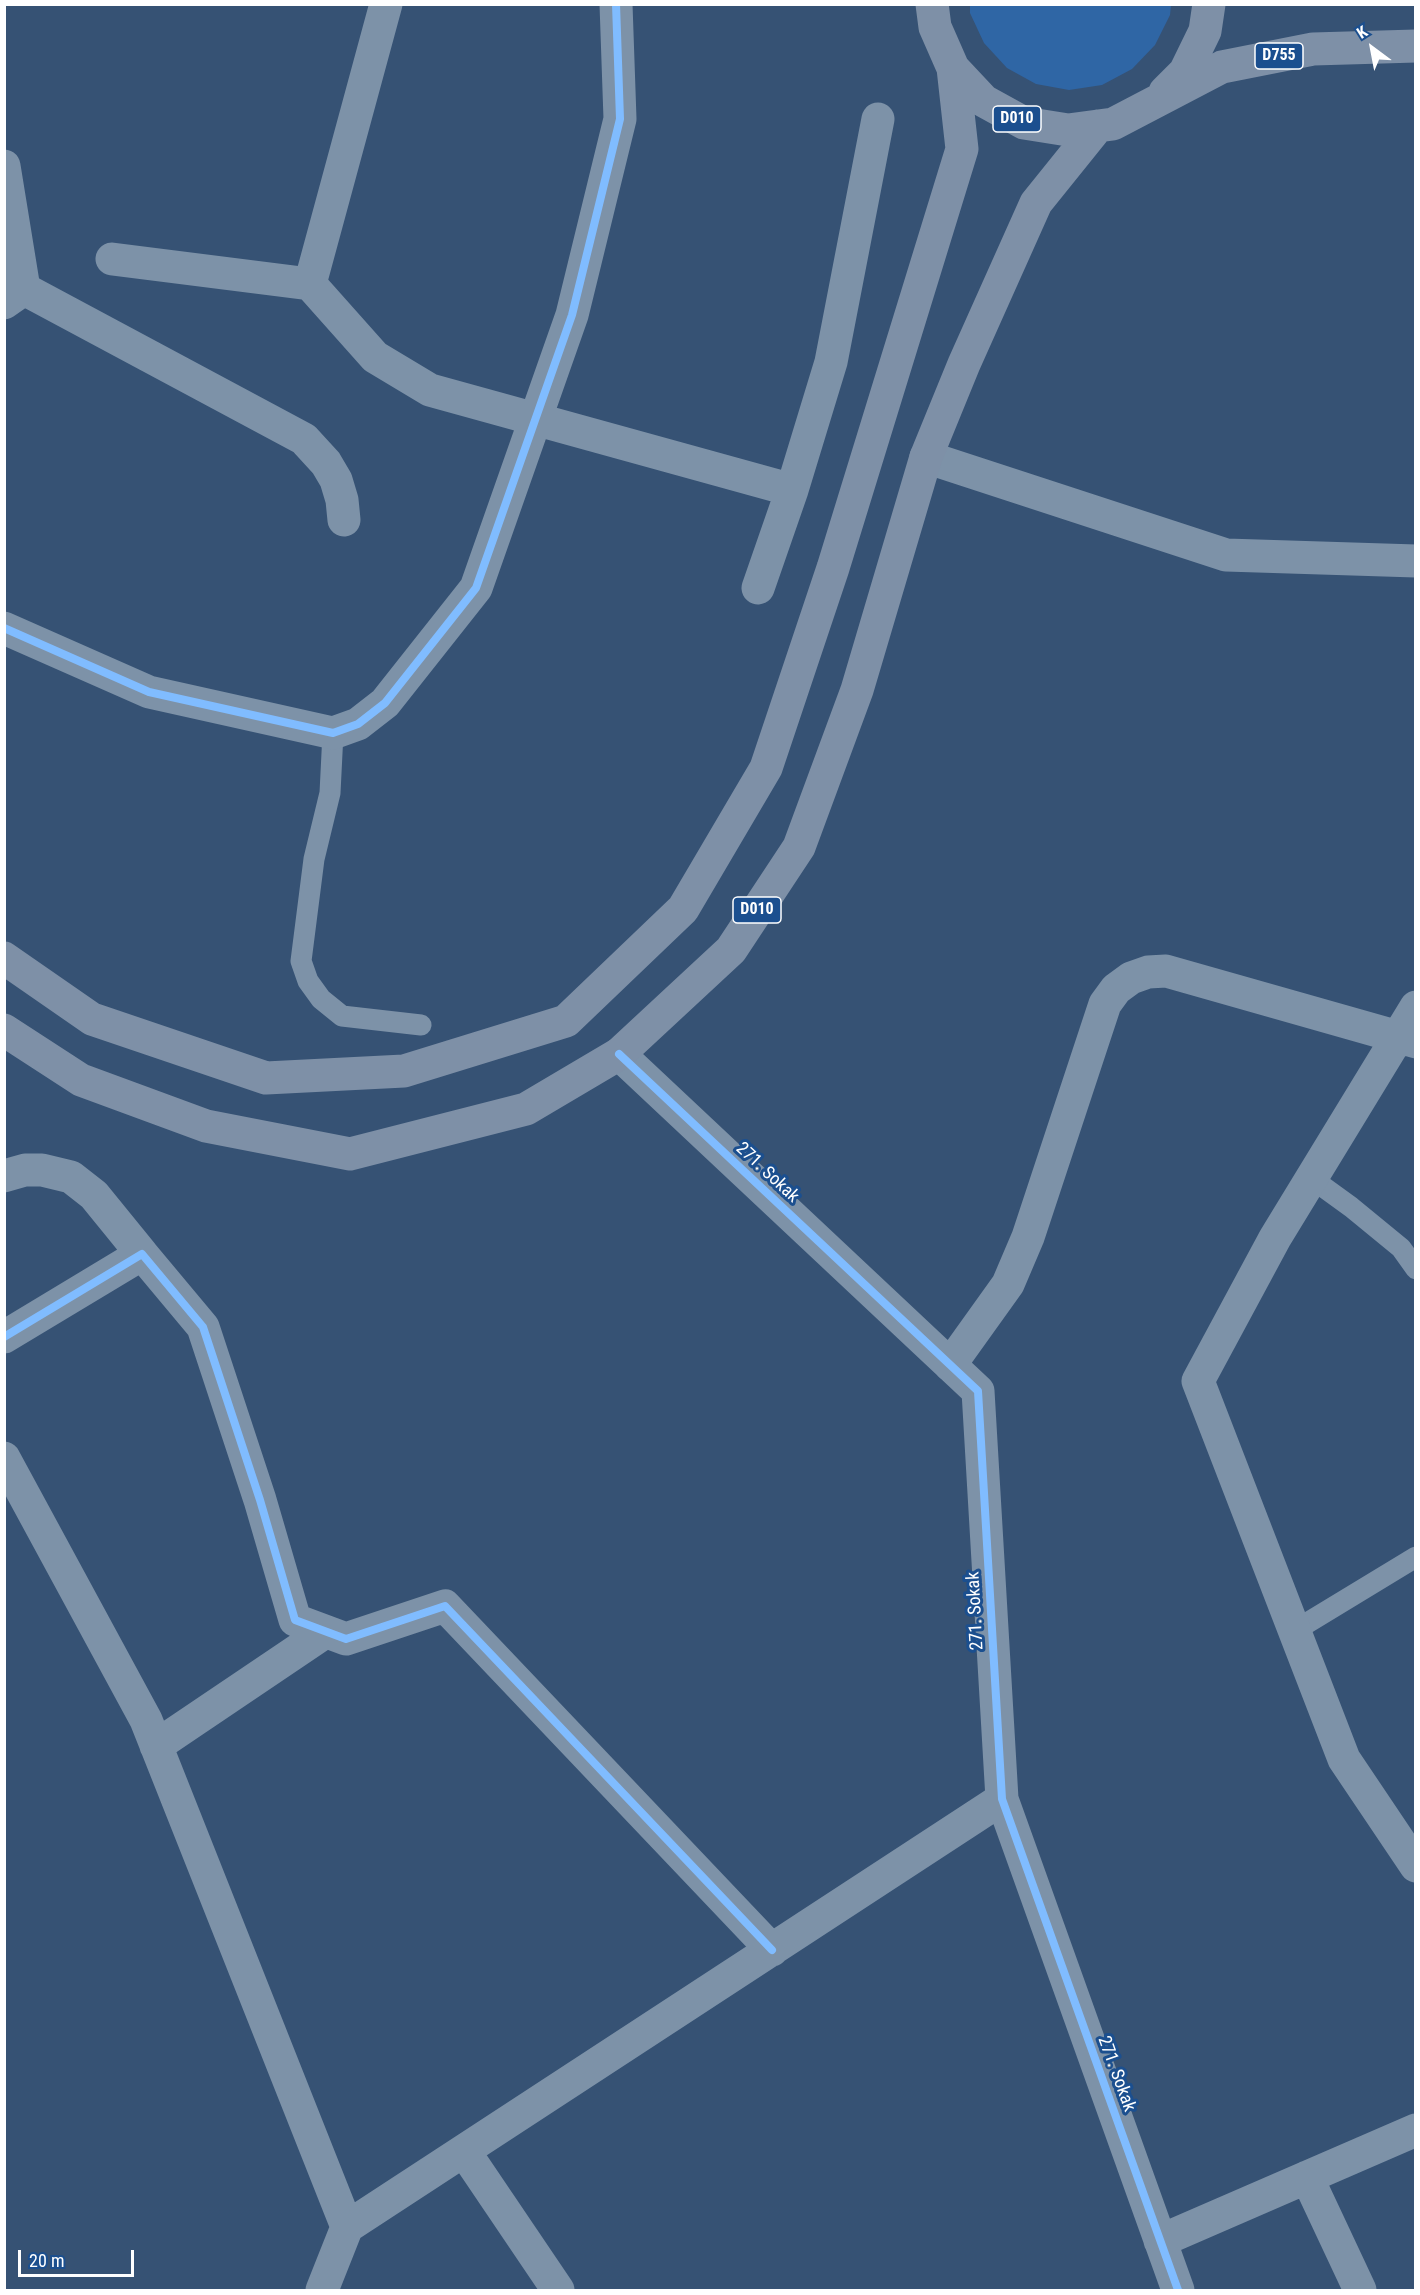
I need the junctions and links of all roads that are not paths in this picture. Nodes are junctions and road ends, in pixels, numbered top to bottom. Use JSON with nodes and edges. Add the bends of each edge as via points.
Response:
{"nodes":[{"id":1,"x":386,"y":4,"type":"edge"},
{"id":2,"x":616,"y":4,"type":"edge"},
{"id":3,"x":932,"y":4,"type":"edge"},
{"id":4,"x":1209,"y":4,"type":"edge"},
{"id":5,"x":1416,"y":46,"type":"edge"},
{"id":6,"x":953,"y":68,"type":"junction"},
{"id":7,"x":1153,"y":104,"type":"junction"},
{"id":8,"x":878,"y":119,"type":"dead end"},
{"id":9,"x":1098,"y":126,"type":"junction"},
{"id":10,"x":4,"y":166,"type":"edge"},
{"id":11,"x":112,"y":259,"type":"dead end"},
{"id":12,"x":310,"y":285,"type":"junction"},
{"id":13,"x":14,"y":296,"type":"edge"},
{"id":14,"x":535,"y":421,"type":"junction"},
{"id":15,"x":926,"y":457,"type":"junction"},
{"id":16,"x":792,"y":490,"type":"junction"},
{"id":17,"x":344,"y":520,"type":"dead end"},
{"id":18,"x":1416,"y":561,"type":"edge"},
{"id":19,"x":758,"y":588,"type":"dead end"},
{"id":20,"x":4,"y":628,"type":"edge"},
{"id":21,"x":333,"y":733,"type":"junction"},
{"id":22,"x":4,"y":958,"type":"edge"},
{"id":23,"x":1416,"y":1006,"type":"edge"},
{"id":24,"x":421,"y":1025,"type":"dead end"},
{"id":25,"x":4,"y":1030,"type":"edge"},
{"id":26,"x":1406,"y":1040,"type":"edge"},
{"id":27,"x":620,"y":1054,"type":"junction"},
{"id":28,"x":4,"y":1176,"type":"edge"},
{"id":29,"x":1311,"y":1178,"type":"junction"},
{"id":30,"x":142,"y":1254,"type":"junction"},
{"id":31,"x":1416,"y":1269,"type":"edge"},
{"id":32,"x":4,"y":1337,"type":"edge"},
{"id":33,"x":950,"y":1365,"type":"junction"},
{"id":34,"x":4,"y":1458,"type":"edge"},
{"id":35,"x":1416,"y":1557,"type":"edge"},
{"id":36,"x":1294,"y":1630,"type":"junction"},
{"id":37,"x":325,"y":1632,"type":"junction"},
{"id":38,"x":156,"y":1746,"type":"junction"},
{"id":39,"x":1002,"y":1799,"type":"junction"},
{"id":40,"x":1406,"y":1834,"type":"edge"},
{"id":41,"x":1416,"y":1866,"type":"edge"},
{"id":42,"x":771,"y":1950,"type":"junction"},
{"id":43,"x":1416,"y":2130,"type":"edge"},
{"id":44,"x":464,"y":2151,"type":"junction"},
{"id":45,"x":1307,"y":2177,"type":"junction"},
{"id":46,"x":347,"y":2227,"type":"junction"},
{"id":47,"x":1160,"y":2241,"type":"junction"},
{"id":48,"x":322,"y":2290,"type":"edge"},
{"id":49,"x":558,"y":2290,"type":"edge"},
{"id":50,"x":1178,"y":2290,"type":"edge"},
{"id":51,"x":1360,"y":2290,"type":"edge"}],
"edges":[{"from":1,"to":12,"type":"street"},
{"from":2,"to":14,"type":"street","via":[[620,119],[572,315]]},
{"from":3,"to":6,"type":"highway","number":"D010","via":[[935,27]]},
{"from":4,"to":7,"type":"highway","number":"D010","via":[[1205,31],[1185,72]]},
{"from":5,"to":7,"type":"highway","number":"D755","via":[[1312,49],[1222,67]]},
{"from":6,"to":9,"type":"highway","number":"D010","via":[[984,101],[1024,123],[1068,130]]},
{"from":6,"to":22,"type":"highway","number":"D010","via":[[962,149],[833,568],[766,768],[683,909],[566,1021],[404,1071],[266,1078],[92,1019]]},
{"from":7,"to":9,"type":"highway","number":"D010","via":[[1113,124]]},
{"from":8,"to":16,"type":"street","via":[[831,362]]},
{"from":9,"to":15,"type":"highway","number":"D010","via":[[1036,202]]},
{"from":10,"to":13,"type":"street"},
{"from":11,"to":12,"type":"street"},
{"from":12,"to":14,"type":"street","via":[[375,357],[430,390]]},
{"from":13,"to":17,"type":"street","via":[[304,439],[326,462],[336,480]]},
{"from":14,"to":16,"type":"street"},
{"from":14,"to":21,"type":"street","via":[[476,588],[385,703],[358,724]]},
{"from":15,"to":18,"type":"street","via":[[1226,555]]},
{"from":15,"to":27,"type":"highway","number":"D010","via":[[857,690],[799,847],[731,950]]},
{"from":16,"to":19,"type":"street"},
{"from":20,"to":21,"type":"street","via":[[149,692]]},
{"from":21,"to":24,"type":"lane","via":[[330,793],[314,859],[301,961],[321,999],[342,1016]]},
{"from":23,"to":26,"type":"street"},
{"from":25,"to":27,"type":"highway","number":"D010","via":[[81,1080],[196,1122],[350,1154],[526,1109]]},
{"from":26,"to":29,"type":"street"},
{"from":26,"to":33,"type":"street","via":[[1166,971],[1131,978],[1105,1004],[1028,1237],[1008,1284]]},
{"from":27,"to":33,"type":"street","name":"271. Sokak"},
{"from":28,"to":30,"type":"street","via":[[42,1170],[70,1177],[94,1195]]},
{"from":29,"to":31,"type":"lane","via":[[1401,1248]]},
{"from":29,"to":36,"type":"street","via":[[1198,1381]]},
{"from":30,"to":32,"type":"street"},
{"from":30,"to":37,"type":"street","via":[[203,1327],[295,1620]]},
{"from":33,"to":39,"type":"street","name":"271. Sokak","via":[[978,1391]]},
{"from":34,"to":38,"type":"street","via":[[146,1720]]},
{"from":35,"to":36,"type":"lane"},
{"from":36,"to":40,"type":"street","via":[[1344,1760]]},
{"from":37,"to":38,"type":"street"},
{"from":37,"to":42,"type":"street","via":[[346,1639],[445,1606]]},
{"from":38,"to":46,"type":"street"},
{"from":39,"to":42,"type":"street"},
{"from":39,"to":47,"type":"street","name":"271. Sokak"},
{"from":40,"to":41,"type":"street"},
{"from":42,"to":44,"type":"street"},
{"from":43,"to":45,"type":"street"},
{"from":44,"to":46,"type":"street"},
{"from":44,"to":49,"type":"street"},
{"from":45,"to":47,"type":"street"},
{"from":45,"to":51,"type":"street"},
{"from":46,"to":48,"type":"street"},
{"from":47,"to":50,"type":"street","name":"271. Sokak"}]}
